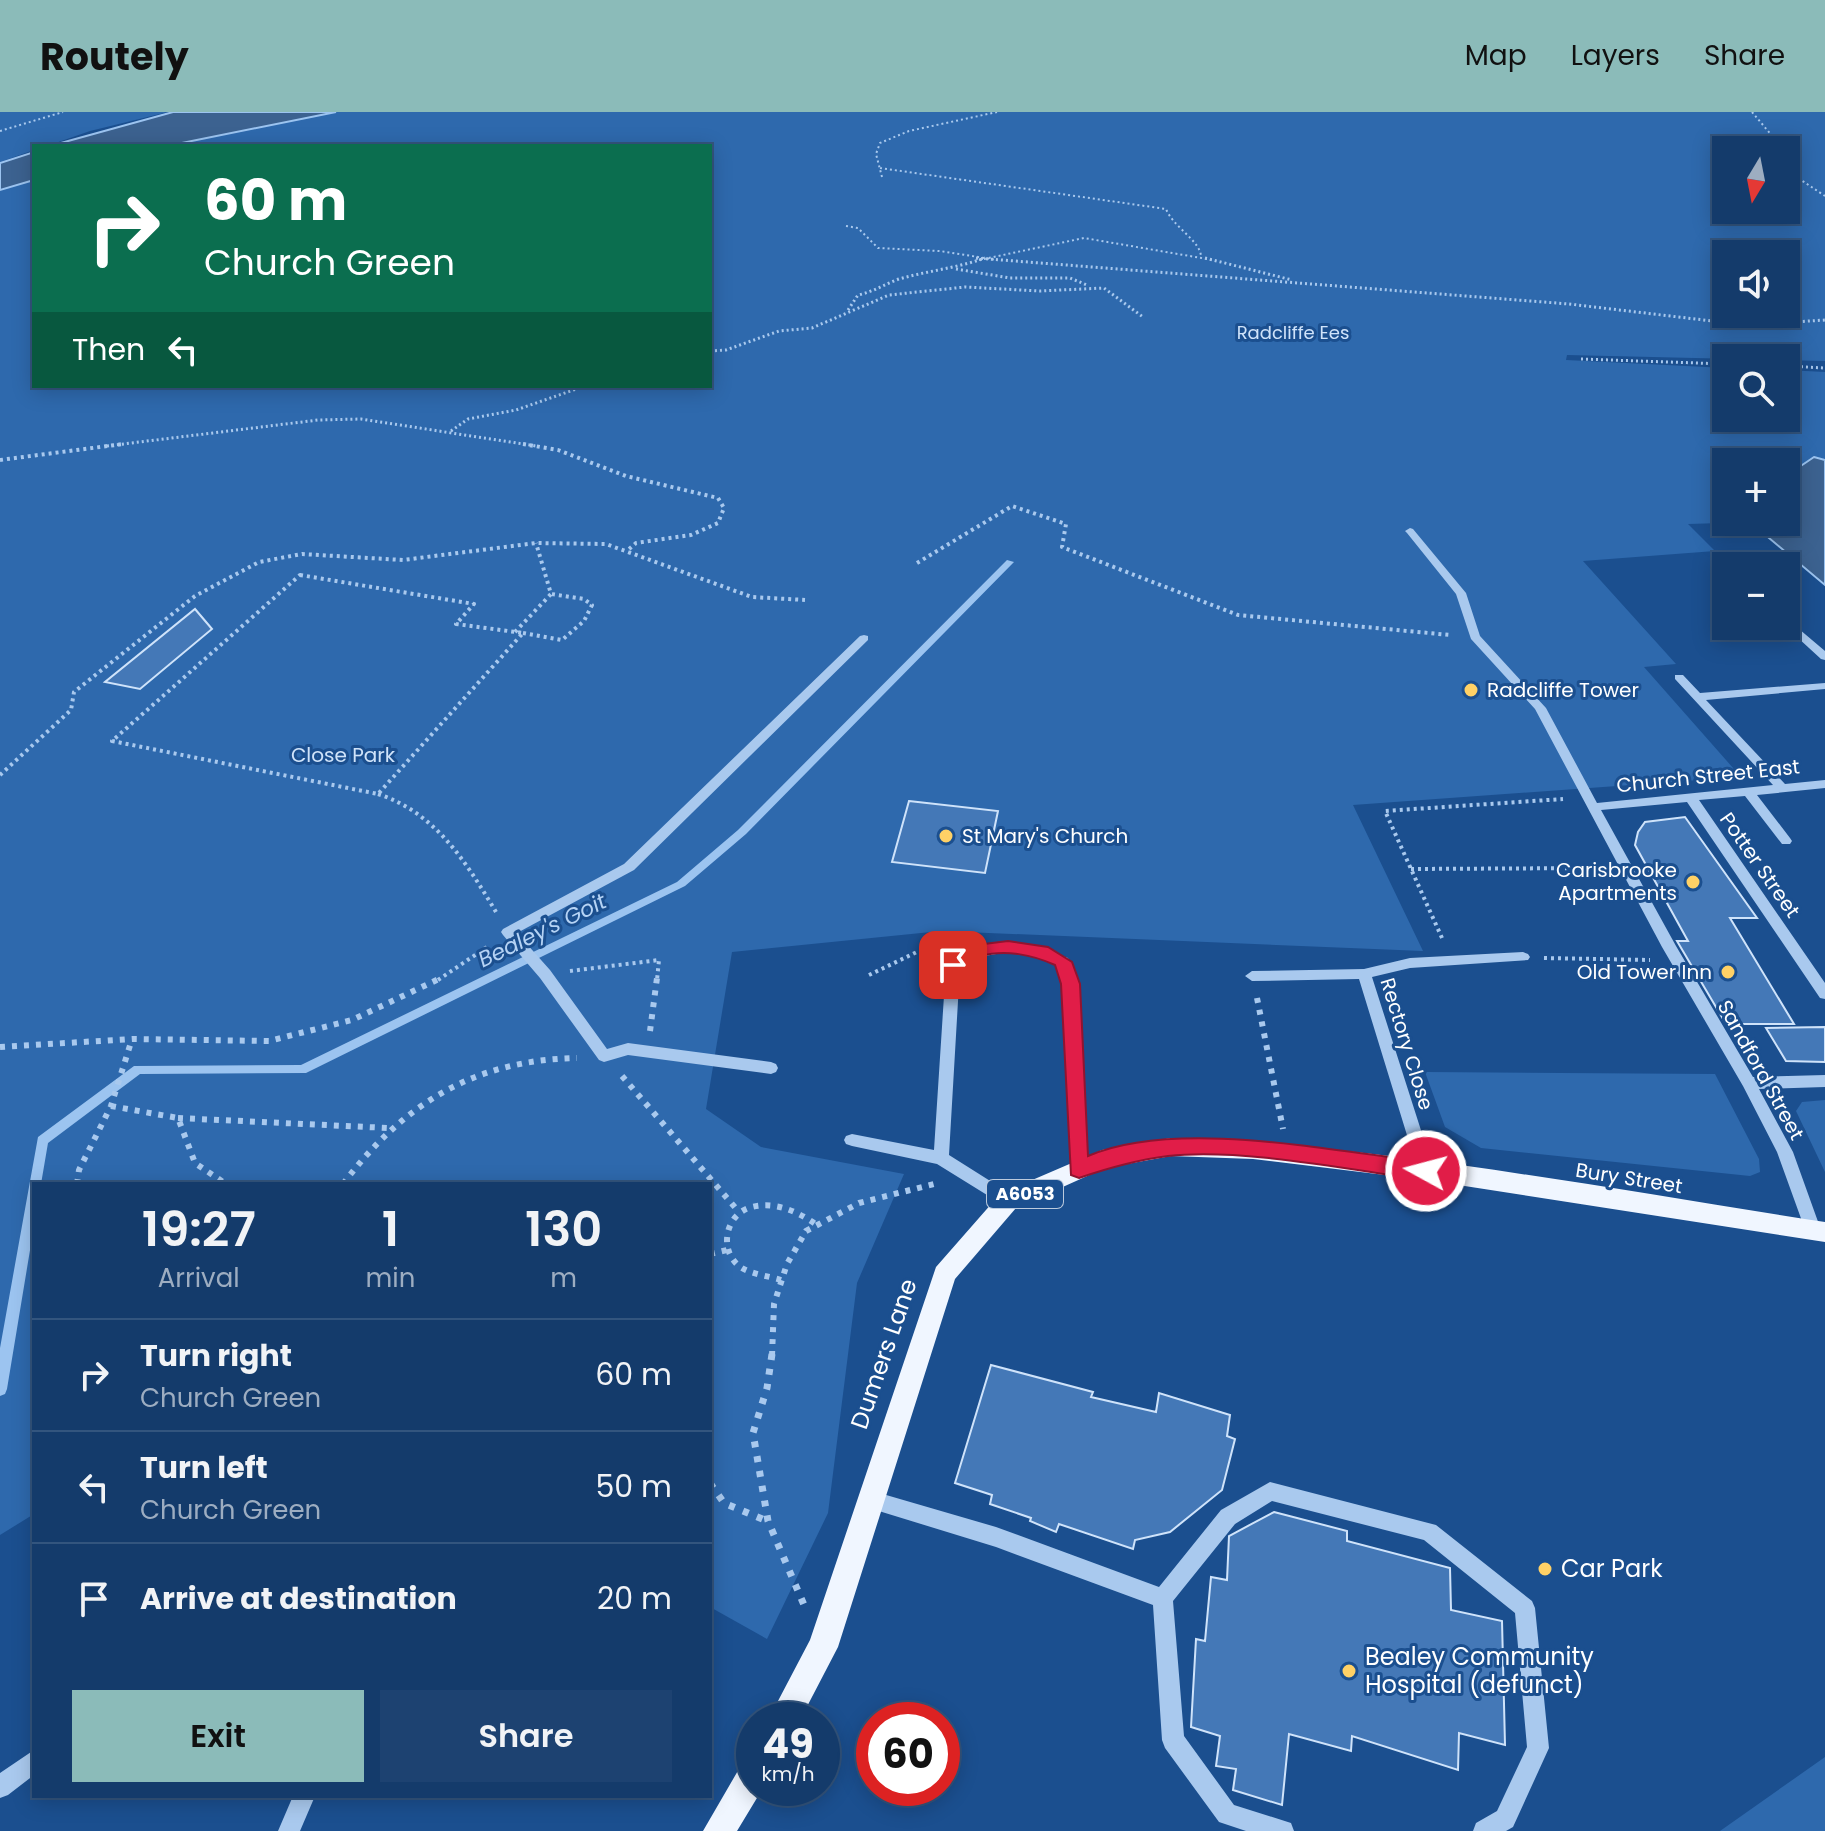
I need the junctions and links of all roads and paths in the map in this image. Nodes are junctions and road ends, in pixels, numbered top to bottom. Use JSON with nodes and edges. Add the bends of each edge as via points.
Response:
{"nodes":[{"id":1,"x":63,"y":112,"type":"edge"},
{"id":2,"x":997,"y":112,"type":"edge"},
{"id":3,"x":1752,"y":112,"type":"edge"},
{"id":4,"x":0,"y":131,"type":"edge"},
{"id":5,"x":1772,"y":136,"type":"edge"},
{"id":6,"x":880,"y":168,"type":"junction"},
{"id":7,"x":882,"y":177,"type":"dead end"},
{"id":8,"x":1800,"y":179,"type":"edge"},
{"id":9,"x":1825,"y":196,"type":"edge"},
{"id":10,"x":846,"y":226,"type":"dead end"},
{"id":11,"x":1200,"y":258,"type":"junction"},
{"id":12,"x":980,"y":259,"type":"junction"},
{"id":13,"x":955,"y":269,"type":"junction"},
{"id":14,"x":1321,"y":285,"type":"junction"},
{"id":15,"x":1094,"y":287,"type":"junction"},
{"id":16,"x":848,"y":310,"type":"junction"},
{"id":17,"x":1143,"y":317,"type":"dead end"},
{"id":18,"x":1825,"y":320,"type":"edge"},
{"id":19,"x":712,"y":351,"type":"edge"},
{"id":20,"x":1581,"y":359,"type":"dead end"},
{"id":21,"x":1712,"y":364,"type":"edge"},
{"id":22,"x":1800,"y":367,"type":"edge"},
{"id":23,"x":1825,"y":368,"type":"edge"},
{"id":24,"x":579,"y":388,"type":"edge"},
{"id":25,"x":450,"y":431,"type":"junction"},
{"id":26,"x":0,"y":460,"type":"edge"},
{"id":27,"x":1410,"y":531,"type":"dead end"},
{"id":28,"x":536,"y":543,"type":"junction"},
{"id":29,"x":628,"y":550,"type":"junction"},
{"id":30,"x":917,"y":563,"type":"dead end"},
{"id":31,"x":551,"y":594,"type":"junction"},
{"id":32,"x":805,"y":600,"type":"dead end"},
{"id":33,"x":515,"y":632,"type":"junction"},
{"id":34,"x":523,"y":633,"type":"junction"},
{"id":35,"x":1800,"y":634,"type":"edge"},
{"id":36,"x":1475,"y":637,"type":"junction"},
{"id":37,"x":864,"y":638,"type":"dead end"},
{"id":38,"x":1825,"y":657,"type":"edge"},
{"id":39,"x":1679,"y":677,"type":"dead end"},
{"id":40,"x":1825,"y":686,"type":"edge"},
{"id":41,"x":1698,"y":697,"type":"junction"},
{"id":42,"x":0,"y":775,"type":"edge"},
{"id":43,"x":1825,"y":784,"type":"edge"},
{"id":44,"x":1782,"y":788,"type":"junction"},
{"id":45,"x":1749,"y":792,"type":"junction"},
{"id":46,"x":378,"y":794,"type":"junction"},
{"id":47,"x":1690,"y":797,"type":"junction"},
{"id":48,"x":1591,"y":802,"type":"junction"},
{"id":49,"x":1786,"y":841,"type":"dead end"},
{"id":50,"x":1627,"y":868,"type":"junction"},
{"id":51,"x":1411,"y":869,"type":"junction"},
{"id":52,"x":508,"y":932,"type":"junction"},
{"id":53,"x":975,"y":951,"type":"junction"},
{"id":54,"x":1523,"y":957,"type":"joint"},
{"id":55,"x":1677,"y":960,"type":"junction"},
{"id":56,"x":1452,"y":961,"type":"junction"},
{"id":57,"x":545,"y":974,"type":"junction"},
{"id":58,"x":1364,"y":974,"type":"junction"},
{"id":59,"x":869,"y":975,"type":"dead end"},
{"id":60,"x":1252,"y":976,"type":"joint"},
{"id":61,"x":1825,"y":994,"type":"edge"},
{"id":62,"x":132,"y":1039,"type":"junction"},
{"id":63,"x":0,"y":1047,"type":"edge"},
{"id":64,"x":647,"y":1052,"type":"junction"},
{"id":65,"x":591,"y":1059,"type":"dead end"},
{"id":66,"x":771,"y":1068,"type":"dead end"},
{"id":67,"x":620,"y":1074,"type":"dead end"},
{"id":68,"x":1825,"y":1081,"type":"edge"},
{"id":69,"x":1749,"y":1083,"type":"junction"},
{"id":70,"x":111,"y":1106,"type":"junction"},
{"id":71,"x":178,"y":1118,"type":"junction"},
{"id":72,"x":389,"y":1128,"type":"junction"},
{"id":73,"x":852,"y":1140,"type":"dead end"},
{"id":74,"x":1288,"y":1154,"type":"junction"},
{"id":75,"x":941,"y":1158,"type":"junction"},
{"id":76,"x":1079,"y":1169,"type":"junction"},
{"id":77,"x":1426,"y":1171,"type":"junction"},
{"id":78,"x":970,"y":1175,"type":"junction"},
{"id":79,"x":77,"y":1182,"type":"edge"},
{"id":80,"x":223,"y":1182,"type":"edge"},
{"id":81,"x":344,"y":1182,"type":"edge"},
{"id":82,"x":1008,"y":1201,"type":"junction"},
{"id":83,"x":739,"y":1212,"type":"junction"},
{"id":84,"x":817,"y":1225,"type":"junction"},
{"id":85,"x":1819,"y":1231,"type":"edge"},
{"id":86,"x":727,"y":1250,"type":"junction"},
{"id":87,"x":712,"y":1254,"type":"edge"},
{"id":88,"x":781,"y":1280,"type":"junction"},
{"id":89,"x":712,"y":1486,"type":"edge"},
{"id":90,"x":869,"y":1499,"type":"junction"},
{"id":91,"x":768,"y":1521,"type":"junction"},
{"id":92,"x":1163,"y":1598,"type":"junction"},
{"id":93,"x":823,"y":1647,"type":"junction"},
{"id":94,"x":793,"y":1702,"type":"edge"},
{"id":95,"x":32,"y":1763,"type":"edge"},
{"id":96,"x":0,"y":1787,"type":"edge"},
{"id":97,"x":303,"y":1798,"type":"edge"},
{"id":98,"x":736,"y":1803,"type":"edge"},
{"id":99,"x":289,"y":1831,"type":"edge"},
{"id":100,"x":719,"y":1831,"type":"edge"},
{"id":101,"x":1283,"y":1831,"type":"edge"},
{"id":102,"x":1484,"y":1831,"type":"edge"}],
"edges":[{"from":1,"to":4,"type":"path"},
{"from":2,"to":6,"type":"path","via":[[891,137],[880,143],[876,154]]},
{"from":3,"to":5,"type":"path"},
{"from":6,"to":7,"type":"path"},
{"from":6,"to":11,"type":"path","via":[[1166,209],[1169,220],[1196,241]]},
{"from":8,"to":9,"type":"path"},
{"from":10,"to":12,"type":"path","via":[[858,228],[878,248]]},
{"from":11,"to":12,"type":"path","via":[[1084,238]]},
{"from":11,"to":14,"type":"path"},
{"from":12,"to":13,"type":"path"},
{"from":12,"to":14,"type":"path"},
{"from":13,"to":15,"type":"path","via":[[1010,278],[1070,278]]},
{"from":13,"to":16,"type":"path","via":[[924,272],[858,295]]},
{"from":14,"to":18,"type":"path","via":[[1569,304],[1746,325]]},
{"from":15,"to":16,"type":"path","via":[[965,287],[889,295]]},
{"from":15,"to":17,"type":"path","via":[[1115,293]]},
{"from":16,"to":19,"type":"path","via":[[812,328],[779,331]]},
{"from":20,"to":21,"type":"path"},
{"from":22,"to":23,"type":"path"},
{"from":24,"to":25,"type":"path","via":[[516,410],[468,419]]},
{"from":25,"to":26,"type":"path","via":[[361,419],[318,420]]},
{"from":25,"to":29,"type":"path","via":[[558,450],[626,476],[718,498],[724,508],[718,523],[691,535],[636,543]]},
{"from":27,"to":36,"type":"street","via":[[1461,593]]},
{"from":28,"to":29,"type":"path","via":[[606,544]]},
{"from":28,"to":31,"type":"path"},
{"from":28,"to":42,"type":"path","via":[[424,558],[302,554],[259,562],[195,596],[85,682],[74,692],[71,710]]},
{"from":29,"to":32,"type":"path","via":[[752,597]]},
{"from":30,"to":36,"type":"path","via":[[1012,506],[1066,524],[1062,547],[1238,615]]},
{"from":31,"to":33,"type":"path"},
{"from":31,"to":34,"type":"path","via":[[592,605],[584,621],[562,640]]},
{"from":33,"to":34,"type":"path"},
{"from":33,"to":46,"type":"path","via":[[456,624],[474,604],[300,575],[112,741]]},
{"from":34,"to":46,"type":"path"},
{"from":35,"to":38,"type":"street"},
{"from":36,"to":48,"type":"street","name":"Sandford Street","via":[[1540,708]]},
{"from":37,"to":52,"type":"street","via":[[629,867]]},
{"from":39,"to":41,"type":"street"},
{"from":40,"to":41,"type":"street"},
{"from":41,"to":44,"type":"street"},
{"from":43,"to":44,"type":"street","name":"Church Street East"},
{"from":44,"to":45,"type":"street","name":"Church Street East"},
{"from":45,"to":47,"type":"street","name":"Church Street East"},
{"from":45,"to":49,"type":"street"},
{"from":46,"to":52,"type":"path","via":[[396,798],[427,818],[479,882]]},
{"from":47,"to":48,"type":"street","name":"Church Street East"},
{"from":47,"to":61,"type":"street","name":"Potter Street"},
{"from":48,"to":50,"type":"street","name":"Sandford Street"},
{"from":48,"to":51,"type":"path","via":[[1385,811]]},
{"from":50,"to":51,"type":"path"},
{"from":50,"to":55,"type":"street","name":"Sandford Street"},
{"from":51,"to":56,"type":"path"},
{"from":52,"to":57,"type":"street"},
{"from":52,"to":62,"type":"path","via":[[436,981],[352,1020],[269,1041]]},
{"from":53,"to":59,"type":"path","via":[[919,951]]},
{"from":53,"to":75,"type":"street","via":[[953,965]]},
{"from":53,"to":76,"type":"street","via":[[1008,947],[1063,962],[1070,984]]},
{"from":54,"to":55,"type":"path"},
{"from":54,"to":56,"type":"street","name":"Rectory Close"},
{"from":55,"to":69,"type":"street","name":"Sandford Street"},
{"from":56,"to":58,"type":"street","name":"Rectory Close","via":[[1410,963]]},
{"from":57,"to":64,"type":"street","via":[[604,1056],[628,1049]]},
{"from":57,"to":64,"type":"path","via":[[659,960]]},
{"from":58,"to":60,"type":"street","name":"Rectory Close"},
{"from":58,"to":77,"type":"street","name":"Rectory Close"},
{"from":60,"to":74,"type":"path"},
{"from":62,"to":63,"type":"path"},
{"from":62,"to":70,"type":"path"},
{"from":64,"to":66,"type":"street"},
{"from":65,"to":72,"type":"path","via":[[552,1057],[502,1064],[450,1088]]},
{"from":67,"to":83,"type":"path"},
{"from":68,"to":69,"type":"street"},
{"from":69,"to":85,"type":"street","name":"Sandford Street"},
{"from":70,"to":71,"type":"path"},
{"from":70,"to":79,"type":"path"},
{"from":71,"to":72,"type":"path"},
{"from":71,"to":80,"type":"path","via":[[195,1163]]},
{"from":72,"to":81,"type":"path"},
{"from":73,"to":75,"type":"street"},
{"from":74,"to":76,"type":"main road","name":"Dumers Lane","number":"A6053","via":[[1171,1147],[1102,1159]]},
{"from":74,"to":77,"type":"main road","name":"Dumers Lane","number":"A6053"},
{"from":75,"to":78,"type":"street"},
{"from":76,"to":82,"type":"main road","name":"Dumers Lane","number":"A6053"},
{"from":77,"to":85,"type":"main road","name":"Bury Street","number":"A6053"},
{"from":78,"to":82,"type":"street"},
{"from":78,"to":84,"type":"path","via":[[859,1203]]},
{"from":82,"to":90,"type":"main road","name":"Dumers Lane","number":"A6053","via":[[945,1274]]},
{"from":83,"to":84,"type":"path","via":[[754,1206],[793,1209]]},
{"from":83,"to":86,"type":"path","via":[[727,1230]]},
{"from":84,"to":88,"type":"path","via":[[806,1231]]},
{"from":86,"to":87,"type":"path"},
{"from":86,"to":88,"type":"path","via":[[740,1267]]},
{"from":88,"to":91,"type":"path","via":[[767,1388],[753,1433]]},
{"from":89,"to":91,"type":"path","via":[[724,1503]]},
{"from":90,"to":92,"type":"street","via":[[996,1537]]},
{"from":90,"to":93,"type":"main road","name":"Dumers Lane","number":"A6053"},
{"from":91,"to":93,"type":"path"},
{"from":92,"to":101,"type":"street","via":[[1173,1740],[1227,1814]]},
{"from":92,"to":102,"type":"street","via":[[1228,1517],[1270,1491],[1429,1532],[1525,1608],[1538,1748],[1505,1819]]},
{"from":93,"to":94,"type":"main road","name":"Dumers Lane","number":"A6053"},
{"from":95,"to":96,"type":"street"},
{"from":97,"to":99,"type":"street"},
{"from":98,"to":100,"type":"main road"}]}
